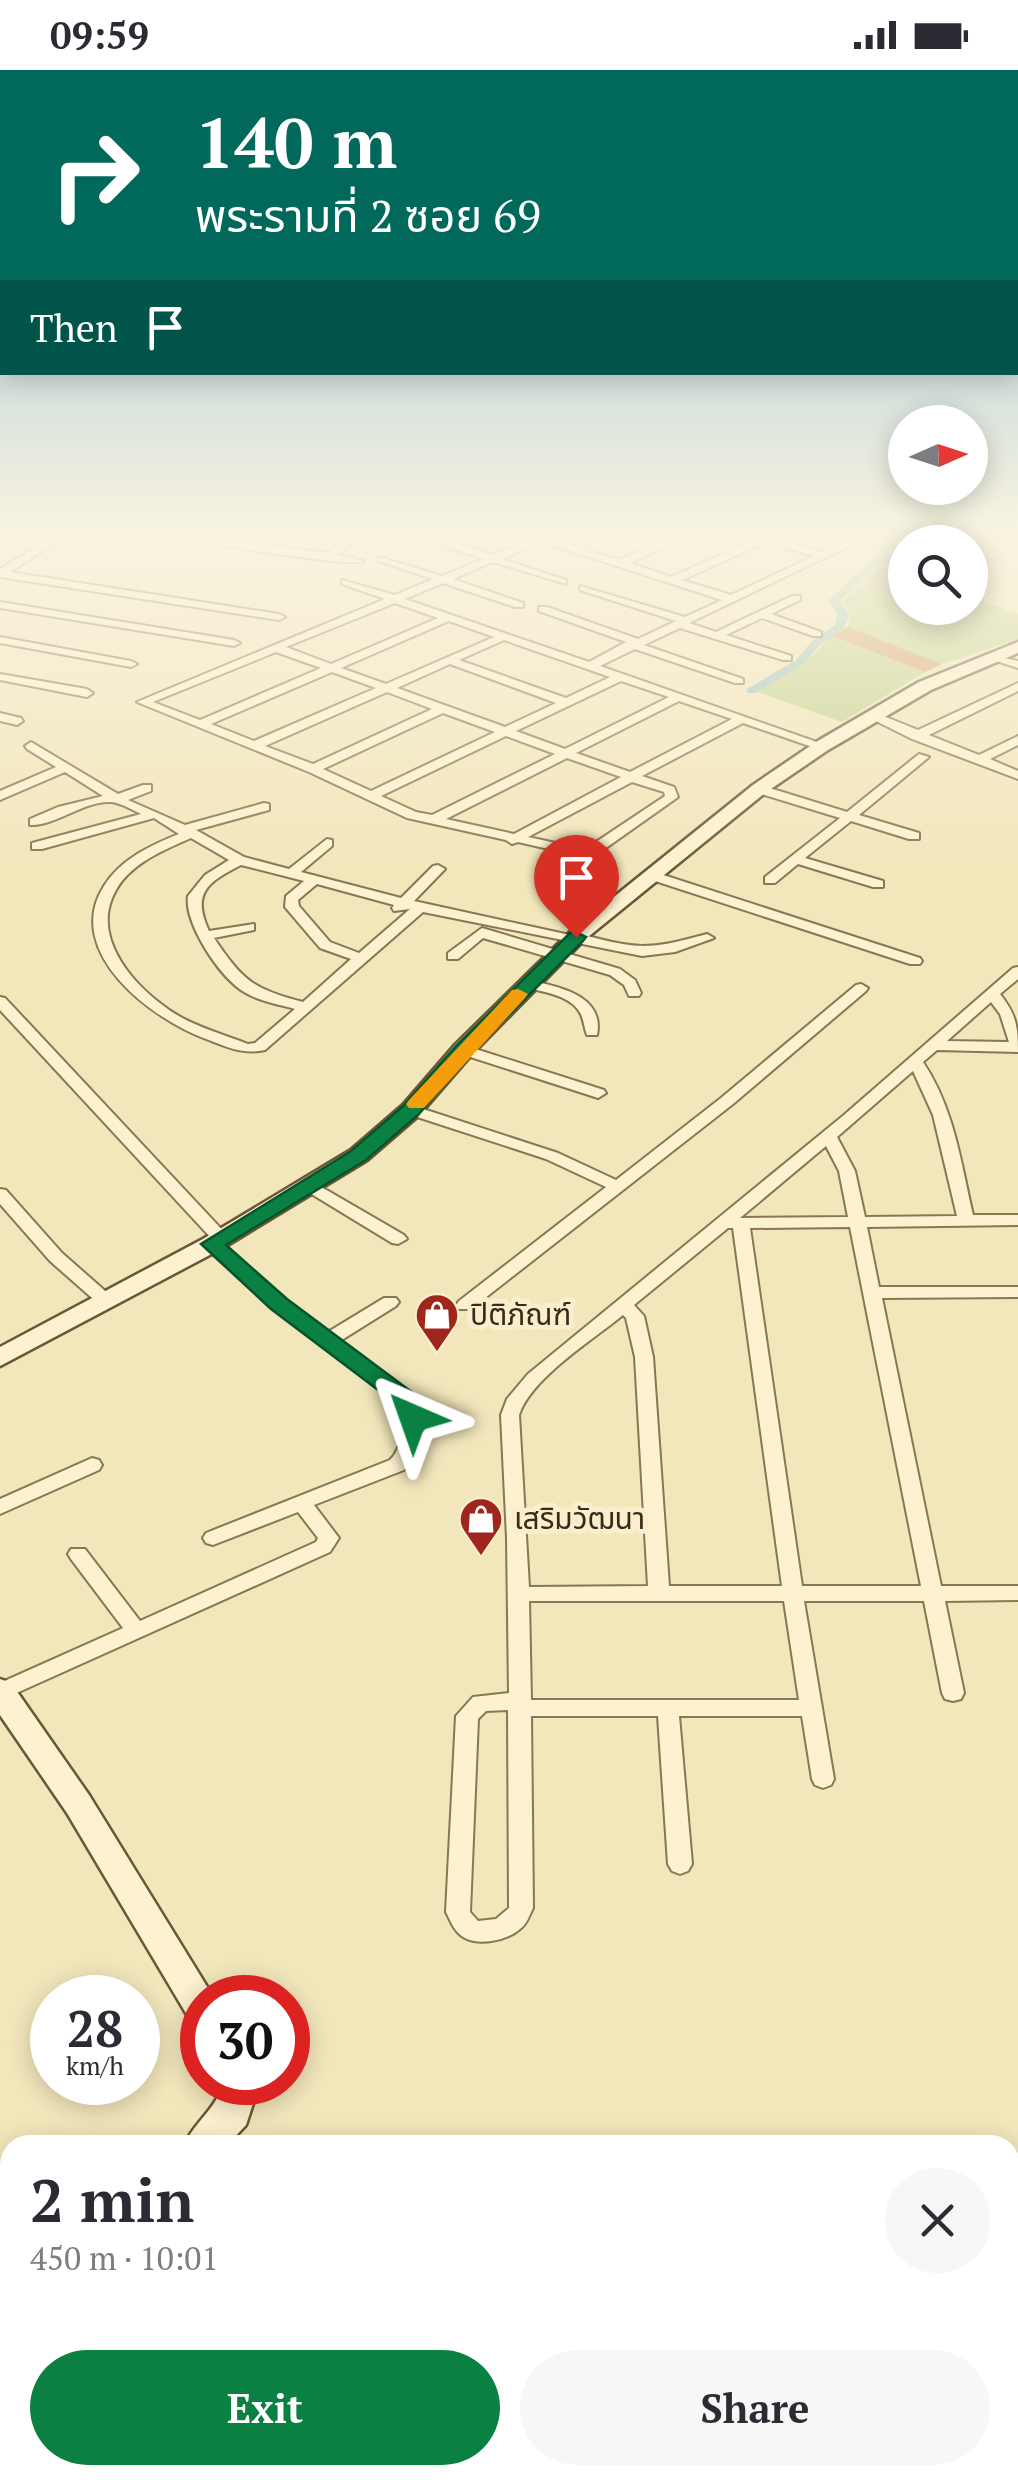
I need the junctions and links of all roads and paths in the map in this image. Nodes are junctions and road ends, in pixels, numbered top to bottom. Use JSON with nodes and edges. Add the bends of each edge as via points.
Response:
{"nodes":[{"id":1,"x":36,"y":647,"type":"edge"},
{"id":2,"x":274,"y":647,"type":"joint"},
{"id":3,"x":382,"y":647,"type":"edge"},
{"id":4,"x":480,"y":647,"type":"edge"},
{"id":5,"x":531,"y":647,"type":"edge"},
{"id":6,"x":627,"y":647,"type":"edge"},
{"id":7,"x":644,"y":647,"type":"edge"},
{"id":8,"x":753,"y":647,"type":"edge"},
{"id":9,"x":1018,"y":647,"type":"edge"},
{"id":10,"x":994,"y":656,"type":"junction"},
{"id":11,"x":787,"y":658,"type":"dead end"},
{"id":12,"x":449,"y":660,"type":"junction"},
{"id":13,"x":130,"y":664,"type":"dead end"},
{"id":14,"x":1018,"y":665,"type":"edge"},
{"id":15,"x":588,"y":666,"type":"junction"},
{"id":16,"x":330,"y":669,"type":"junction"},
{"id":17,"x":0,"y":677,"type":"edge"},
{"id":18,"x":618,"y":677,"type":"junction"},
{"id":19,"x":739,"y":681,"type":"dead end"},
{"id":20,"x":386,"y":688,"type":"junction"},
{"id":21,"x":1018,"y":688,"type":"edge"},
{"id":22,"x":87,"y":693,"type":"dead end"},
{"id":23,"x":676,"y":698,"type":"junction"},
{"id":24,"x":565,"y":702,"type":"junction"},
{"id":25,"x":441,"y":709,"type":"junction"},
{"id":26,"x":872,"y":716,"type":"junction"},
{"id":27,"x":0,"y":717,"type":"edge"},
{"id":28,"x":741,"y":719,"type":"junction"},
{"id":29,"x":17,"y":721,"type":"dead end"},
{"id":30,"x":198,"y":724,"type":"junction"},
{"id":31,"x":504,"y":732,"type":"junction"},
{"id":32,"x":916,"y":736,"type":"junction"},
{"id":33,"x":1018,"y":740,"type":"edge"},
{"id":34,"x":31,"y":746,"type":"dead end"},
{"id":35,"x":254,"y":746,"type":"junction"},
{"id":36,"x":822,"y":746,"type":"junction"},
{"id":37,"x":564,"y":755,"type":"junction"},
{"id":38,"x":923,"y":757,"type":"dead end"},
{"id":39,"x":979,"y":760,"type":"junction"},
{"id":40,"x":64,"y":768,"type":"junction"},
{"id":41,"x":312,"y":769,"type":"junction"},
{"id":42,"x":1018,"y":775,"type":"edge"},
{"id":43,"x":631,"y":778,"type":"junction"},
{"id":44,"x":148,"y":788,"type":"dead end"},
{"id":45,"x":759,"y":790,"type":"junction"},
{"id":46,"x":0,"y":796,"type":"edge"},
{"id":47,"x":369,"y":797,"type":"junction"},
{"id":48,"x":116,"y":798,"type":"junction"},
{"id":49,"x":264,"y":806,"type":"dead end"},
{"id":50,"x":155,"y":814,"type":"junction"},
{"id":51,"x":850,"y":817,"type":"junction"},
{"id":52,"x":432,"y":821,"type":"junction"},
{"id":53,"x":35,"y":822,"type":"dead end"},
{"id":54,"x":185,"y":833,"type":"junction"},
{"id":55,"x":914,"y":836,"type":"dead end"},
{"id":56,"x":512,"y":840,"type":"junction"},
{"id":57,"x":327,"y":843,"type":"dead end"},
{"id":58,"x":36,"y":846,"type":"dead end"},
{"id":59,"x":797,"y":860,"type":"junction"},
{"id":60,"x":235,"y":862,"type":"junction"},
{"id":61,"x":438,"y":870,"type":"dead end"},
{"id":62,"x":291,"y":874,"type":"junction"},
{"id":63,"x":650,"y":874,"type":"junction"},
{"id":64,"x":374,"y":875,"type":"dead end"},
{"id":65,"x":770,"y":880,"type":"dead end"},
{"id":66,"x":310,"y":883,"type":"junction"},
{"id":67,"x":878,"y":884,"type":"dead end"},
{"id":68,"x":355,"y":891,"type":"junction"},
{"id":69,"x":467,"y":903,"type":"dead end"},
{"id":70,"x":409,"y":908,"type":"junction"},
{"id":71,"x":454,"y":916,"type":"junction"},
{"id":72,"x":249,"y":927,"type":"dead end"},
{"id":73,"x":482,"y":932,"type":"junction"},
{"id":74,"x":205,"y":936,"type":"junction"},
{"id":75,"x":707,"y":938,"type":"dead end"},
{"id":76,"x":569,"y":944,"type":"junction"},
{"id":77,"x":452,"y":956,"type":"dead end"},
{"id":78,"x":361,"y":958,"type":"junction"},
{"id":79,"x":915,"y":961,"type":"dead end"},
{"id":80,"x":1018,"y":971,"type":"edge"},
{"id":81,"x":529,"y":984,"type":"junction"},
{"id":82,"x":860,"y":988,"type":"dead end"},
{"id":83,"x":634,"y":994,"type":"dead end"},
{"id":84,"x":992,"y":994,"type":"junction"},
{"id":85,"x":0,"y":1001,"type":"edge"},
{"id":86,"x":307,"y":1008,"type":"junction"},
{"id":87,"x":592,"y":1032,"type":"dead end"},
{"id":88,"x":932,"y":1045,"type":"junction"},
{"id":89,"x":1018,"y":1046,"type":"edge"},
{"id":90,"x":463,"y":1050,"type":"junction"},
{"id":91,"x":914,"y":1061,"type":"junction"},
{"id":92,"x":598,"y":1093,"type":"dead end"},
{"id":93,"x":411,"y":1110,"type":"junction"},
{"id":94,"x":828,"y":1135,"type":"junction"},
{"id":95,"x":312,"y":1186,"type":"junction"},
{"id":96,"x":616,"y":1186,"type":"junction"},
{"id":97,"x":0,"y":1194,"type":"edge"},
{"id":98,"x":966,"y":1220,"type":"junction"},
{"id":99,"x":1018,"y":1220,"type":"edge"},
{"id":100,"x":856,"y":1221,"type":"junction"},
{"id":101,"x":719,"y":1223,"type":"junction"},
{"id":102,"x":741,"y":1223,"type":"junction"},
{"id":103,"x":398,"y":1239,"type":"dead end"},
{"id":104,"x":217,"y":1241,"type":"junction"},
{"id":105,"x":1018,"y":1292,"type":"edge"},
{"id":106,"x":870,"y":1293,"type":"junction"},
{"id":107,"x":106,"y":1301,"type":"junction"},
{"id":108,"x":390,"y":1302,"type":"dead end"},
{"id":109,"x":465,"y":1305,"type":"dead end"},
{"id":110,"x":624,"y":1306,"type":"junction"},
{"id":111,"x":326,"y":1340,"type":"junction"},
{"id":112,"x":2,"y":1352,"type":"edge"},
{"id":113,"x":92,"y":1464,"type":"dead end"},
{"id":114,"x":301,"y":1502,"type":"junction"},
{"id":115,"x":0,"y":1507,"type":"edge"},
{"id":116,"x":213,"y":1538,"type":"dead end"},
{"id":117,"x":78,"y":1554,"type":"dead end"},
{"id":118,"x":933,"y":1592,"type":"junction"},
{"id":119,"x":1018,"y":1592,"type":"edge"},
{"id":120,"x":517,"y":1594,"type":"junction"},
{"id":121,"x":659,"y":1594,"type":"junction"},
{"id":122,"x":793,"y":1594,"type":"junction"},
{"id":123,"x":136,"y":1630,"type":"junction"},
{"id":124,"x":0,"y":1691,"type":"edge"},
{"id":125,"x":952,"y":1692,"type":"dead end"},
{"id":126,"x":518,"y":1705,"type":"junction"},
{"id":127,"x":811,"y":1708,"type":"junction"},
{"id":128,"x":668,"y":1709,"type":"junction"},
{"id":129,"x":823,"y":1779,"type":"dead end"},
{"id":130,"x":680,"y":1864,"type":"dead end"},
{"id":131,"x":181,"y":1975,"type":"edge"},
{"id":132,"x":235,"y":2105,"type":"edge"},
{"id":133,"x":213,"y":2135,"type":"edge"}],
"edges":[{"from":1,"to":13,"type":"street"},
{"from":2,"to":16,"type":"street"},
{"from":2,"to":30,"type":"street","via":[[143,702]]},
{"from":3,"to":16,"type":"street"},
{"from":4,"to":12,"type":"street"},
{"from":5,"to":15,"type":"street"},
{"from":6,"to":15,"type":"street"},
{"from":7,"to":19,"type":"street"},
{"from":8,"to":11,"type":"street"},
{"from":9,"to":10,"type":"street"},
{"from":10,"to":14,"type":"street"},
{"from":10,"to":26,"type":"street"},
{"from":12,"to":20,"type":"street"},
{"from":12,"to":24,"type":"street"},
{"from":15,"to":18,"type":"street"},
{"from":16,"to":20,"type":"street"},
{"from":16,"to":30,"type":"street"},
{"from":17,"to":22,"type":"street"},
{"from":18,"to":23,"type":"street"},
{"from":18,"to":24,"type":"street"},
{"from":20,"to":25,"type":"street"},
{"from":20,"to":35,"type":"street"},
{"from":21,"to":32,"type":"street"},
{"from":23,"to":28,"type":"street"},
{"from":23,"to":37,"type":"street"},
{"from":24,"to":31,"type":"street"},
{"from":25,"to":31,"type":"street"},
{"from":25,"to":41,"type":"street"},
{"from":26,"to":32,"type":"street"},
{"from":26,"to":36,"type":"street"},
{"from":27,"to":29,"type":"street"},
{"from":28,"to":36,"type":"street"},
{"from":28,"to":43,"type":"street"},
{"from":30,"to":35,"type":"street"},
{"from":31,"to":37,"type":"street"},
{"from":31,"to":47,"type":"street"},
{"from":32,"to":39,"type":"street"},
{"from":33,"to":39,"type":"street"},
{"from":34,"to":40,"type":"street"},
{"from":35,"to":41,"type":"street"},
{"from":36,"to":45,"type":"street"},
{"from":37,"to":43,"type":"street"},
{"from":37,"to":52,"type":"street"},
{"from":38,"to":51,"type":"street"},
{"from":39,"to":42,"type":"street"},
{"from":40,"to":46,"type":"street"},
{"from":40,"to":48,"type":"street"},
{"from":41,"to":47,"type":"street"},
{"from":43,"to":56,"type":"street"},
{"from":43,"to":56,"type":"street","via":[[670,790],[672,797],[598,847],[567,851]]},
{"from":44,"to":48,"type":"street"},
{"from":45,"to":51,"type":"street"},
{"from":45,"to":63,"type":"street"},
{"from":47,"to":52,"type":"street"},
{"from":48,"to":50,"type":"street"},
{"from":48,"to":53,"type":"street"},
{"from":49,"to":54,"type":"street"},
{"from":50,"to":54,"type":"street"},
{"from":50,"to":58,"type":"street"},
{"from":51,"to":55,"type":"street"},
{"from":51,"to":59,"type":"street"},
{"from":52,"to":56,"type":"street"},
{"from":54,"to":60,"type":"street"},
{"from":54,"to":86,"type":"street","via":[[133,860],[106,892],[102,941],[116,964],[161,1011],[248,1049],[260,1047]]},
{"from":57,"to":62,"type":"street"},
{"from":59,"to":65,"type":"street"},
{"from":59,"to":67,"type":"street"},
{"from":60,"to":62,"type":"street"},
{"from":60,"to":66,"type":"street"},
{"from":60,"to":74,"type":"street","via":[[202,885],[191,905]]},
{"from":61,"to":70,"type":"street"},
{"from":62,"to":66,"type":"street"},
{"from":63,"to":76,"type":"street"},
{"from":63,"to":79,"type":"street"},
{"from":64,"to":68,"type":"street"},
{"from":66,"to":68,"type":"street"},
{"from":66,"to":70,"type":"street"},
{"from":66,"to":78,"type":"street","via":[[291,900],[292,908],[325,945]]},
{"from":68,"to":70,"type":"street"},
{"from":69,"to":71,"type":"street"},
{"from":70,"to":71,"type":"street"},
{"from":70,"to":73,"type":"street"},
{"from":70,"to":78,"type":"street"},
{"from":71,"to":76,"type":"street"},
{"from":72,"to":74,"type":"street"},
{"from":73,"to":76,"type":"street"},
{"from":73,"to":77,"type":"street"},
{"from":74,"to":86,"type":"street","via":[[250,989]]},
{"from":75,"to":76,"type":"street","via":[[648,954]]},
{"from":76,"to":81,"type":"street"},
{"from":76,"to":83,"type":"street","via":[[630,983]]},
{"from":78,"to":86,"type":"street"},
{"from":80,"to":84,"type":"street"},
{"from":81,"to":87,"type":"street","via":[[584,1004]]},
{"from":81,"to":90,"type":"street"},
{"from":82,"to":96,"type":"street"},
{"from":84,"to":88,"type":"street"},
{"from":84,"to":89,"type":"street"},
{"from":85,"to":104,"type":"street"},
{"from":88,"to":89,"type":"street"},
{"from":88,"to":91,"type":"street"},
{"from":90,"to":92,"type":"street"},
{"from":90,"to":93,"type":"street"},
{"from":91,"to":94,"type":"street"},
{"from":91,"to":98,"type":"street","via":[[934,1099]]},
{"from":93,"to":95,"type":"street"},
{"from":93,"to":96,"type":"street","via":[[552,1156]]},
{"from":94,"to":100,"type":"street","via":[[844,1159]]},
{"from":94,"to":101,"type":"street"},
{"from":95,"to":103,"type":"street"},
{"from":95,"to":104,"type":"street"},
{"from":96,"to":109,"type":"street"},
{"from":97,"to":107,"type":"street"},
{"from":98,"to":99,"type":"street"},
{"from":98,"to":100,"type":"street"},
{"from":100,"to":102,"type":"street"},
{"from":100,"to":106,"type":"street"},
{"from":101,"to":102,"type":"street"},
{"from":101,"to":110,"type":"street"},
{"from":102,"to":122,"type":"street"},
{"from":104,"to":107,"type":"street"},
{"from":104,"to":111,"type":"street"},
{"from":105,"to":106,"type":"street"},
{"from":106,"to":118,"type":"street"},
{"from":107,"to":112,"type":"street"},
{"from":108,"to":111,"type":"street"},
{"from":110,"to":120,"type":"street","via":[[514,1403]]},
{"from":110,"to":121,"type":"street","via":[[634,1316],[644,1357]]},
{"from":111,"to":114,"type":"street","via":[[409,1401],[409,1446],[397,1465]]},
{"from":113,"to":115,"type":"street"},
{"from":114,"to":116,"type":"street"},
{"from":114,"to":123,"type":"street","via":[[329,1538],[323,1547]]},
{"from":117,"to":123,"type":"street"},
{"from":118,"to":119,"type":"street"},
{"from":118,"to":122,"type":"street"},
{"from":118,"to":125,"type":"street"},
{"from":120,"to":121,"type":"street"},
{"from":120,"to":126,"type":"street"},
{"from":121,"to":122,"type":"street"},
{"from":122,"to":127,"type":"street"},
{"from":123,"to":124,"type":"street"},
{"from":124,"to":131,"type":"street"},
{"from":126,"to":126,"type":"street","via":[[481,1704],[467,1716],[458,1912],[474,1931],[506,1927],[522,1908]]},
{"from":126,"to":128,"type":"street"},
{"from":127,"to":128,"type":"street"},
{"from":127,"to":129,"type":"street"},
{"from":128,"to":130,"type":"street"},
{"from":132,"to":133,"type":"street"}]}
